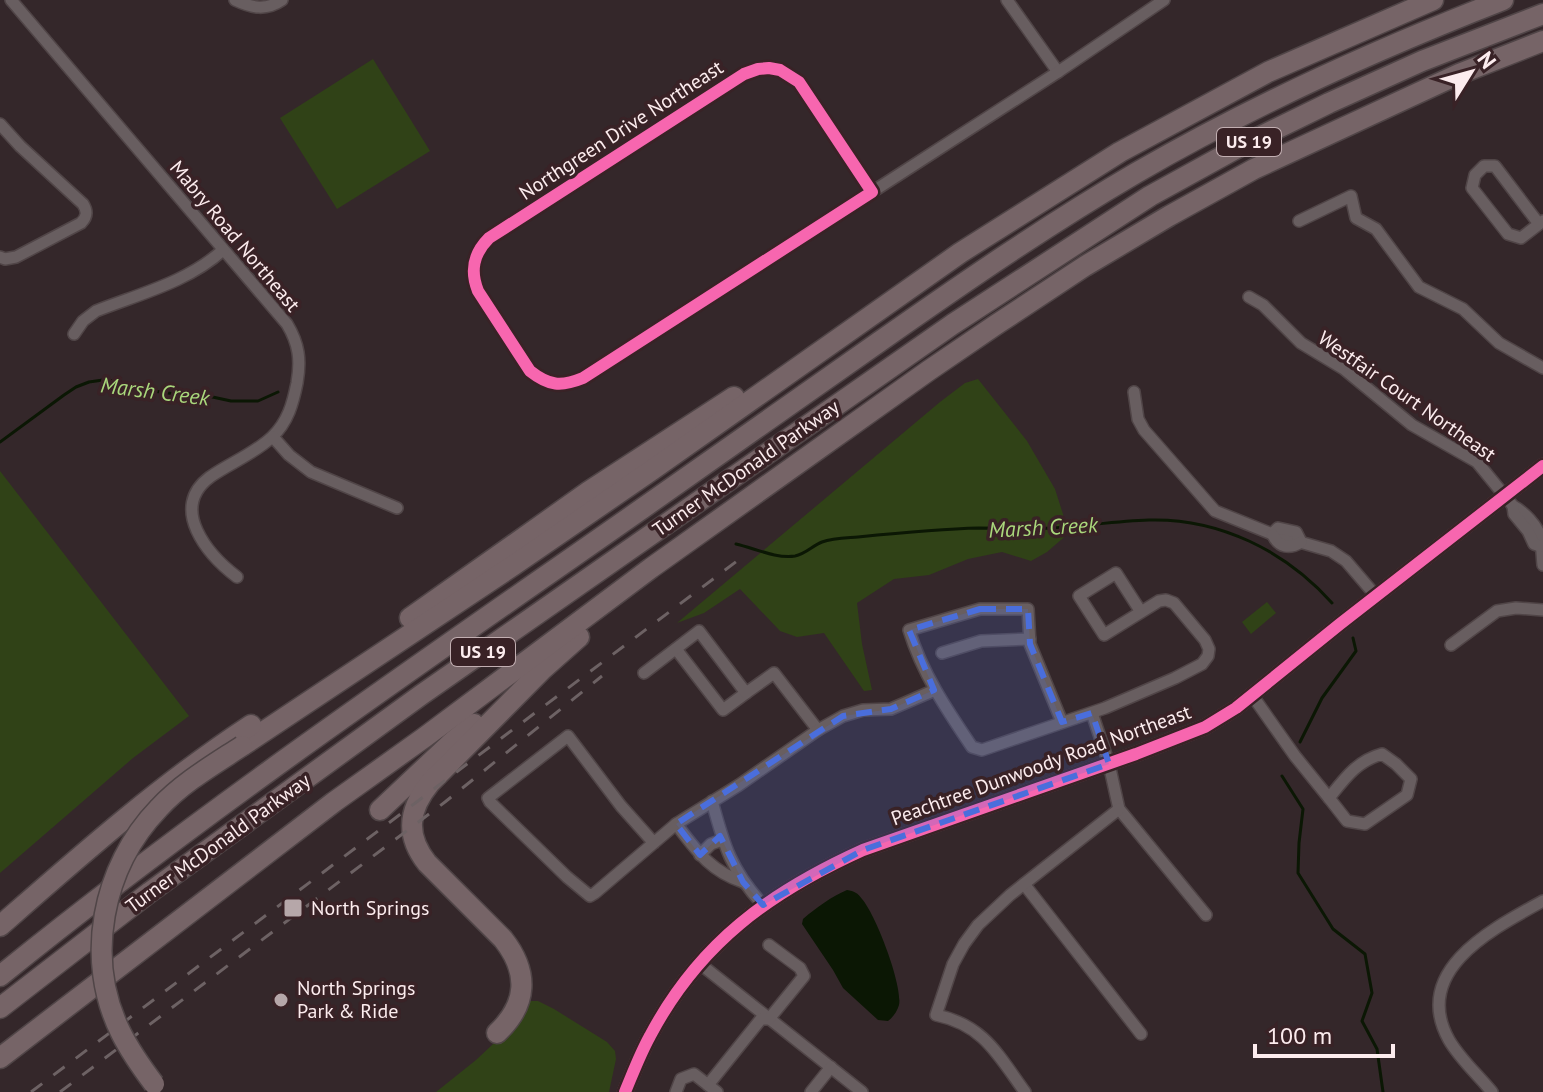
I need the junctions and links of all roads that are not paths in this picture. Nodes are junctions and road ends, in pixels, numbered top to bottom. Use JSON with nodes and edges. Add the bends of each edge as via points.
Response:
{"nodes":[{"id":1,"x":11,"y":0,"type":"edge"},
{"id":2,"x":235,"y":0,"type":"edge"},
{"id":3,"x":282,"y":0,"type":"edge"},
{"id":4,"x":1007,"y":0,"type":"edge"},
{"id":5,"x":1164,"y":0,"type":"edge"},
{"id":6,"x":1433,"y":0,"type":"edge"},
{"id":7,"x":1503,"y":0,"type":"edge"},
{"id":8,"x":1543,"y":14,"type":"edge"},
{"id":9,"x":1543,"y":41,"type":"edge"},
{"id":10,"x":1058,"y":72,"type":"junction"},
{"id":11,"x":0,"y":124,"type":"edge"},
{"id":12,"x":872,"y":192,"type":"junction"},
{"id":13,"x":1299,"y":221,"type":"dead end"},
{"id":14,"x":1541,"y":223,"type":"edge"},
{"id":15,"x":223,"y":250,"type":"junction"},
{"id":16,"x":0,"y":257,"type":"edge"},
{"id":17,"x":1249,"y":297,"type":"dead end"},
{"id":18,"x":881,"y":308,"type":"junction"},
{"id":19,"x":74,"y":334,"type":"dead end"},
{"id":20,"x":1543,"y":368,"type":"edge"},
{"id":21,"x":1134,"y":392,"type":"dead end"},
{"id":22,"x":869,"y":413,"type":"junction"},
{"id":23,"x":273,"y":437,"type":"junction"},
{"id":24,"x":1543,"y":466,"type":"edge"},
{"id":25,"x":1510,"y":501,"type":"junction"},
{"id":26,"x":397,"y":508,"type":"dead end"},
{"id":27,"x":1537,"y":545,"type":"junction"},
{"id":28,"x":1543,"y":565,"type":"edge"},
{"id":29,"x":237,"y":577,"type":"dead end"},
{"id":30,"x":1376,"y":596,"type":"junction"},
{"id":31,"x":1543,"y":610,"type":"edge"},
{"id":32,"x":1141,"y":612,"type":"junction"},
{"id":33,"x":1030,"y":639,"type":"junction"},
{"id":34,"x":1451,"y":645,"type":"dead end"},
{"id":35,"x":676,"y":649,"type":"junction"},
{"id":36,"x":942,"y":653,"type":"dead end"},
{"id":37,"x":543,"y":669,"type":"junction"},
{"id":38,"x":644,"y":673,"type":"dead end"},
{"id":39,"x":935,"y":690,"type":"junction"},
{"id":40,"x":746,"y":693,"type":"junction"},
{"id":41,"x":1252,"y":695,"type":"junction"},
{"id":42,"x":1092,"y":713,"type":"junction"},
{"id":43,"x":1062,"y":722,"type":"junction"},
{"id":44,"x":818,"y":730,"type":"junction"},
{"id":45,"x":1109,"y":764,"type":"junction"},
{"id":46,"x":1329,"y":798,"type":"junction"},
{"id":47,"x":712,"y":801,"type":"junction"},
{"id":48,"x":1119,"y":809,"type":"junction"},
{"id":49,"x":380,"y":810,"type":"dead end"},
{"id":50,"x":676,"y":824,"type":"junction"},
{"id":51,"x":722,"y":840,"type":"junction"},
{"id":52,"x":654,"y":843,"type":"junction"},
{"id":53,"x":700,"y":855,"type":"junction"},
{"id":54,"x":730,"y":859,"type":"junction"},
{"id":55,"x":717,"y":871,"type":"junction"},
{"id":56,"x":743,"y":882,"type":"junction"},
{"id":57,"x":1024,"y":884,"type":"junction"},
{"id":58,"x":1543,"y":901,"type":"edge"},
{"id":59,"x":763,"y":905,"type":"junction"},
{"id":60,"x":1206,"y":915,"type":"dead end"},
{"id":61,"x":0,"y":926,"type":"edge"},
{"id":62,"x":769,"y":945,"type":"dead end"},
{"id":63,"x":699,"y":963,"type":"junction"},
{"id":64,"x":0,"y":976,"type":"edge"},
{"id":65,"x":0,"y":1008,"type":"edge"},
{"id":66,"x":769,"y":1019,"type":"junction"},
{"id":67,"x":497,"y":1033,"type":"dead end"},
{"id":68,"x":1141,"y":1034,"type":"dead end"},
{"id":69,"x":0,"y":1058,"type":"edge"},
{"id":70,"x":831,"y":1067,"type":"junction"},
{"id":71,"x":154,"y":1084,"type":"dead end"},
{"id":72,"x":712,"y":1088,"type":"edge"},
{"id":73,"x":625,"y":1092,"type":"edge"},
{"id":74,"x":676,"y":1092,"type":"edge"},
{"id":75,"x":811,"y":1092,"type":"edge"},
{"id":76,"x":862,"y":1092,"type":"edge"},
{"id":77,"x":1025,"y":1092,"type":"edge"},
{"id":78,"x":1492,"y":1092,"type":"edge"}],
"edges":[{"from":1,"to":15,"type":"street","name":"Mabry Road Northeast"},
{"from":2,"to":3,"type":"street","via":[[260,8]]},
{"from":4,"to":10,"type":"street"},
{"from":5,"to":10,"type":"street","name":"Northgreen Drive Northeast"},
{"from":6,"to":18,"type":"highway","via":[[1268,72],[1120,152]]},
{"from":7,"to":64,"type":"highway","name":"Turner McDonald Parkway","number":"US 19","via":[[1272,100],[1137,172],[1040,232],[362,705],[89,904]]},
{"from":8,"to":65,"type":"highway","name":"Turner McDonald Parkway","number":"US 19","via":[[1329,103],[1150,196],[953,324],[421,695]]},
{"from":9,"to":22,"type":"highway","via":[[1343,126],[1217,189],[1085,266]]},
{"from":10,"to":12,"type":"street","name":"Northgreen Drive Northeast"},
{"from":11,"to":16,"type":"street","via":[[87,213],[81,223],[16,257]]},
{"from":12,"to":12,"type":"street","name":"Northgreen Drive Northeast","via":[[799,82],[780,70],[758,69],[489,238],[475,257],[474,280],[530,371],[548,382],[570,383]]},
{"from":13,"to":20,"type":"street","via":[[1351,196],[1356,218],[1376,229],[1419,287],[1463,309],[1499,343]]},
{"from":14,"to":14,"type":"street","via":[[1521,238],[1508,234],[1472,188],[1475,175],[1484,166],[1495,166]]},
{"from":15,"to":19,"type":"street","via":[[191,274],[96,311]]},
{"from":15,"to":23,"type":"street","name":"Mabry Road Northeast","via":[[287,324],[297,346],[300,368],[294,402]]},
{"from":17,"to":25,"type":"street","name":"Westfair Court Northeast","via":[[1301,343],[1344,369],[1412,425],[1477,462]]},
{"from":18,"to":61,"type":"highway","via":[[623,469],[201,758]]},
{"from":18,"to":71,"type":"highway","bridge":true,"via":[[514,565],[175,792],[155,812],[136,834],[111,885],[101,946],[112,1014]]},
{"from":21,"to":30,"type":"street","via":[[1144,430],[1215,511],[1331,551]]},
{"from":22,"to":37,"type":"highway","via":[[841,442]]},
{"from":22,"to":69,"type":"highway","via":[[334,802]]},
{"from":23,"to":26,"type":"street","via":[[311,472]]},
{"from":23,"to":29,"type":"street","name":"Mabry Road Northeast","via":[[208,479],[193,501],[192,520],[199,535]]},
{"from":24,"to":25,"type":"street","name":"Peachtree Dunwoody Road Northeast"},
{"from":25,"to":27,"type":"street"},
{"from":25,"to":27,"type":"street","via":[[1537,529]]},
{"from":25,"to":30,"type":"street","name":"Peachtree Dunwoody Road Northeast"},
{"from":27,"to":28,"type":"street"},
{"from":30,"to":41,"type":"street","name":"Peachtree Dunwoody Road Northeast"},
{"from":31,"to":34,"type":"street","via":[[1497,611]]},
{"from":32,"to":32,"type":"street","via":[[1104,635],[1079,596],[1116,573]]},
{"from":32,"to":42,"type":"street","via":[[1159,601],[1174,603],[1205,640],[1208,656],[1175,678]]},
{"from":33,"to":36,"type":"street","via":[[981,641]]},
{"from":33,"to":39,"type":"street","via":[[1028,609],[980,609],[909,630]]},
{"from":33,"to":43,"type":"street"},
{"from":35,"to":38,"type":"street"},
{"from":35,"to":40,"type":"street","via":[[723,710]]},
{"from":35,"to":40,"type":"street","via":[[699,631]]},
{"from":37,"to":49,"type":"highway","via":[[451,743]]},
{"from":37,"to":67,"type":"highway","via":[[430,783],[412,817],[420,854],[503,939],[519,965],[519,1002]]},
{"from":39,"to":43,"type":"street","via":[[977,749]]},
{"from":39,"to":44,"type":"street","via":[[891,709],[843,716]]},
{"from":40,"to":44,"type":"street","via":[[774,673]]},
{"from":41,"to":45,"type":"street","name":"Peachtree Dunwoody Road Northeast","via":[[1205,727]]},
{"from":41,"to":46,"type":"street"},
{"from":42,"to":43,"type":"street"},
{"from":42,"to":45,"type":"street"},
{"from":44,"to":47,"type":"street"},
{"from":45,"to":48,"type":"street"},
{"from":45,"to":59,"type":"street","name":"Peachtree Dunwoody Road Northeast","via":[[863,850]]},
{"from":46,"to":46,"type":"street","via":[[1347,821],[1365,824],[1407,795],[1411,779],[1382,754],[1368,758]]},
{"from":47,"to":50,"type":"street"},
{"from":47,"to":51,"type":"street"},
{"from":48,"to":57,"type":"street"},
{"from":48,"to":60,"type":"street"},
{"from":50,"to":52,"type":"street"},
{"from":50,"to":53,"type":"street"},
{"from":51,"to":53,"type":"street"},
{"from":51,"to":54,"type":"street"},
{"from":52,"to":52,"type":"street","via":[[590,896],[488,798],[568,736]]},
{"from":53,"to":55,"type":"street"},
{"from":54,"to":55,"type":"street"},
{"from":54,"to":56,"type":"street"},
{"from":55,"to":56,"type":"street"},
{"from":56,"to":59,"type":"street"},
{"from":57,"to":68,"type":"street"},
{"from":57,"to":77,"type":"street","via":[[964,944],[936,1015],[977,1032]]},
{"from":58,"to":78,"type":"street","via":[[1463,953],[1444,981],[1440,1012],[1448,1038]]},
{"from":59,"to":63,"type":"street","name":"Peachtree Dunwoody Road Northeast"},
{"from":62,"to":66,"type":"street","via":[[804,976]]},
{"from":63,"to":66,"type":"street"},
{"from":63,"to":73,"type":"street","name":"Peachtree Dunwoody Road Northeast","via":[[652,1032]]},
{"from":66,"to":70,"type":"street"},
{"from":66,"to":72,"type":"street","via":[[761,1019]]},
{"from":70,"to":75,"type":"street"},
{"from":70,"to":76,"type":"street"},
{"from":72,"to":74,"type":"street","via":[[694,1074],[681,1079]]}]}
